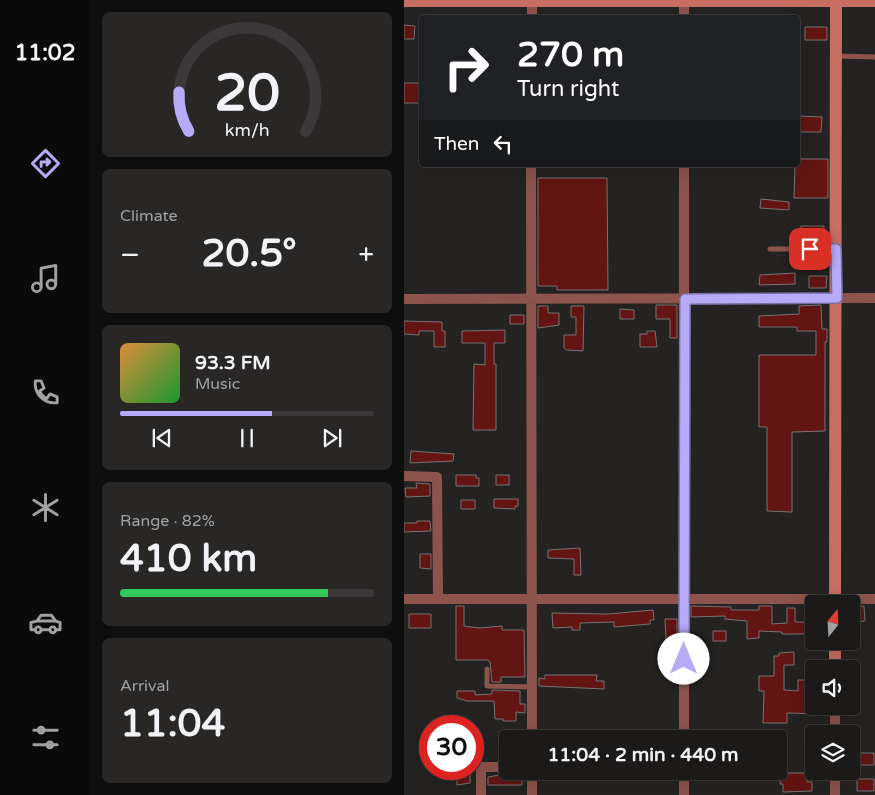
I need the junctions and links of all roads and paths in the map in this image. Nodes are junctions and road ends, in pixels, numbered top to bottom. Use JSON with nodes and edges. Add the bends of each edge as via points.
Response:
{"nodes":[{"id":1,"x":836,"y":0,"type":"edge"},
{"id":2,"x":404,"y":1,"type":"edge"},
{"id":3,"x":436,"y":1,"type":"edge"},
{"id":4,"x":532,"y":1,"type":"edge"},
{"id":5,"x":684,"y":1,"type":"edge"},
{"id":6,"x":875,"y":1,"type":"edge"},
{"id":7,"x":532,"y":15,"type":"edge"},
{"id":8,"x":684,"y":15,"type":"edge"},
{"id":9,"x":836,"y":56,"type":"junction"},
{"id":10,"x":875,"y":57,"type":"edge"},
{"id":11,"x":531,"y":167,"type":"edge"},
{"id":12,"x":684,"y":167,"type":"edge"},
{"id":13,"x":770,"y":249,"type":"dead end"},
{"id":14,"x":836,"y":249,"type":"junction"},
{"id":15,"x":531,"y":298,"type":"junction"},
{"id":16,"x":837,"y":298,"type":"junction"},
{"id":17,"x":875,"y":298,"type":"edge"},
{"id":18,"x":404,"y":299,"type":"edge"},
{"id":19,"x":685,"y":299,"type":"junction"},
{"id":20,"x":404,"y":476,"type":"edge"},
{"id":21,"x":835,"y":595,"type":"edge"},
{"id":22,"x":404,"y":599,"type":"edge"},
{"id":23,"x":438,"y":599,"type":"junction"},
{"id":24,"x":532,"y":599,"type":"junction"},
{"id":25,"x":875,"y":599,"type":"edge"},
{"id":26,"x":684,"y":600,"type":"junction"},
{"id":27,"x":860,"y":600,"type":"edge"},
{"id":28,"x":805,"y":601,"type":"edge"},
{"id":29,"x":487,"y":669,"type":"dead end"},
{"id":30,"x":533,"y":687,"type":"junction"},
{"id":31,"x":532,"y":730,"type":"edge"},
{"id":32,"x":684,"y":730,"type":"edge"},
{"id":33,"x":499,"y":767,"type":"edge"},
{"id":34,"x":532,"y":780,"type":"edge"},
{"id":35,"x":684,"y":780,"type":"edge"},
{"id":36,"x":835,"y":780,"type":"edge"},
{"id":37,"x":481,"y":795,"type":"edge"},
{"id":38,"x":532,"y":795,"type":"edge"},
{"id":39,"x":684,"y":795,"type":"edge"},
{"id":40,"x":835,"y":795,"type":"edge"}],
"edges":[{"from":1,"to":5,"type":"street"},
{"from":1,"to":6,"type":"street"},
{"from":1,"to":9,"type":"street"},
{"from":2,"to":3,"type":"street"},
{"from":3,"to":4,"type":"street"},
{"from":4,"to":5,"type":"street"},
{"from":4,"to":7,"type":"street"},
{"from":5,"to":8,"type":"street"},
{"from":9,"to":10,"type":"lane"},
{"from":9,"to":14,"type":"street"},
{"from":11,"to":15,"type":"street"},
{"from":12,"to":19,"type":"street"},
{"from":13,"to":14,"type":"lane"},
{"from":14,"to":16,"type":"street"},
{"from":15,"to":18,"type":"street"},
{"from":15,"to":19,"type":"street"},
{"from":15,"to":24,"type":"street"},
{"from":16,"to":17,"type":"street"},
{"from":16,"to":19,"type":"street"},
{"from":16,"to":21,"type":"street"},
{"from":19,"to":26,"type":"street"},
{"from":20,"to":23,"type":"street","via":[[437,477]]},
{"from":22,"to":23,"type":"street"},
{"from":23,"to":24,"type":"street"},
{"from":24,"to":26,"type":"street"},
{"from":24,"to":30,"type":"street"},
{"from":25,"to":27,"type":"street"},
{"from":26,"to":28,"type":"street"},
{"from":26,"to":32,"type":"street"},
{"from":29,"to":30,"type":"lane","via":[[487,686]]},
{"from":30,"to":31,"type":"street"},
{"from":33,"to":37,"type":"street","via":[[481,768]]},
{"from":34,"to":38,"type":"street"},
{"from":35,"to":39,"type":"street"},
{"from":36,"to":40,"type":"street"}]}
